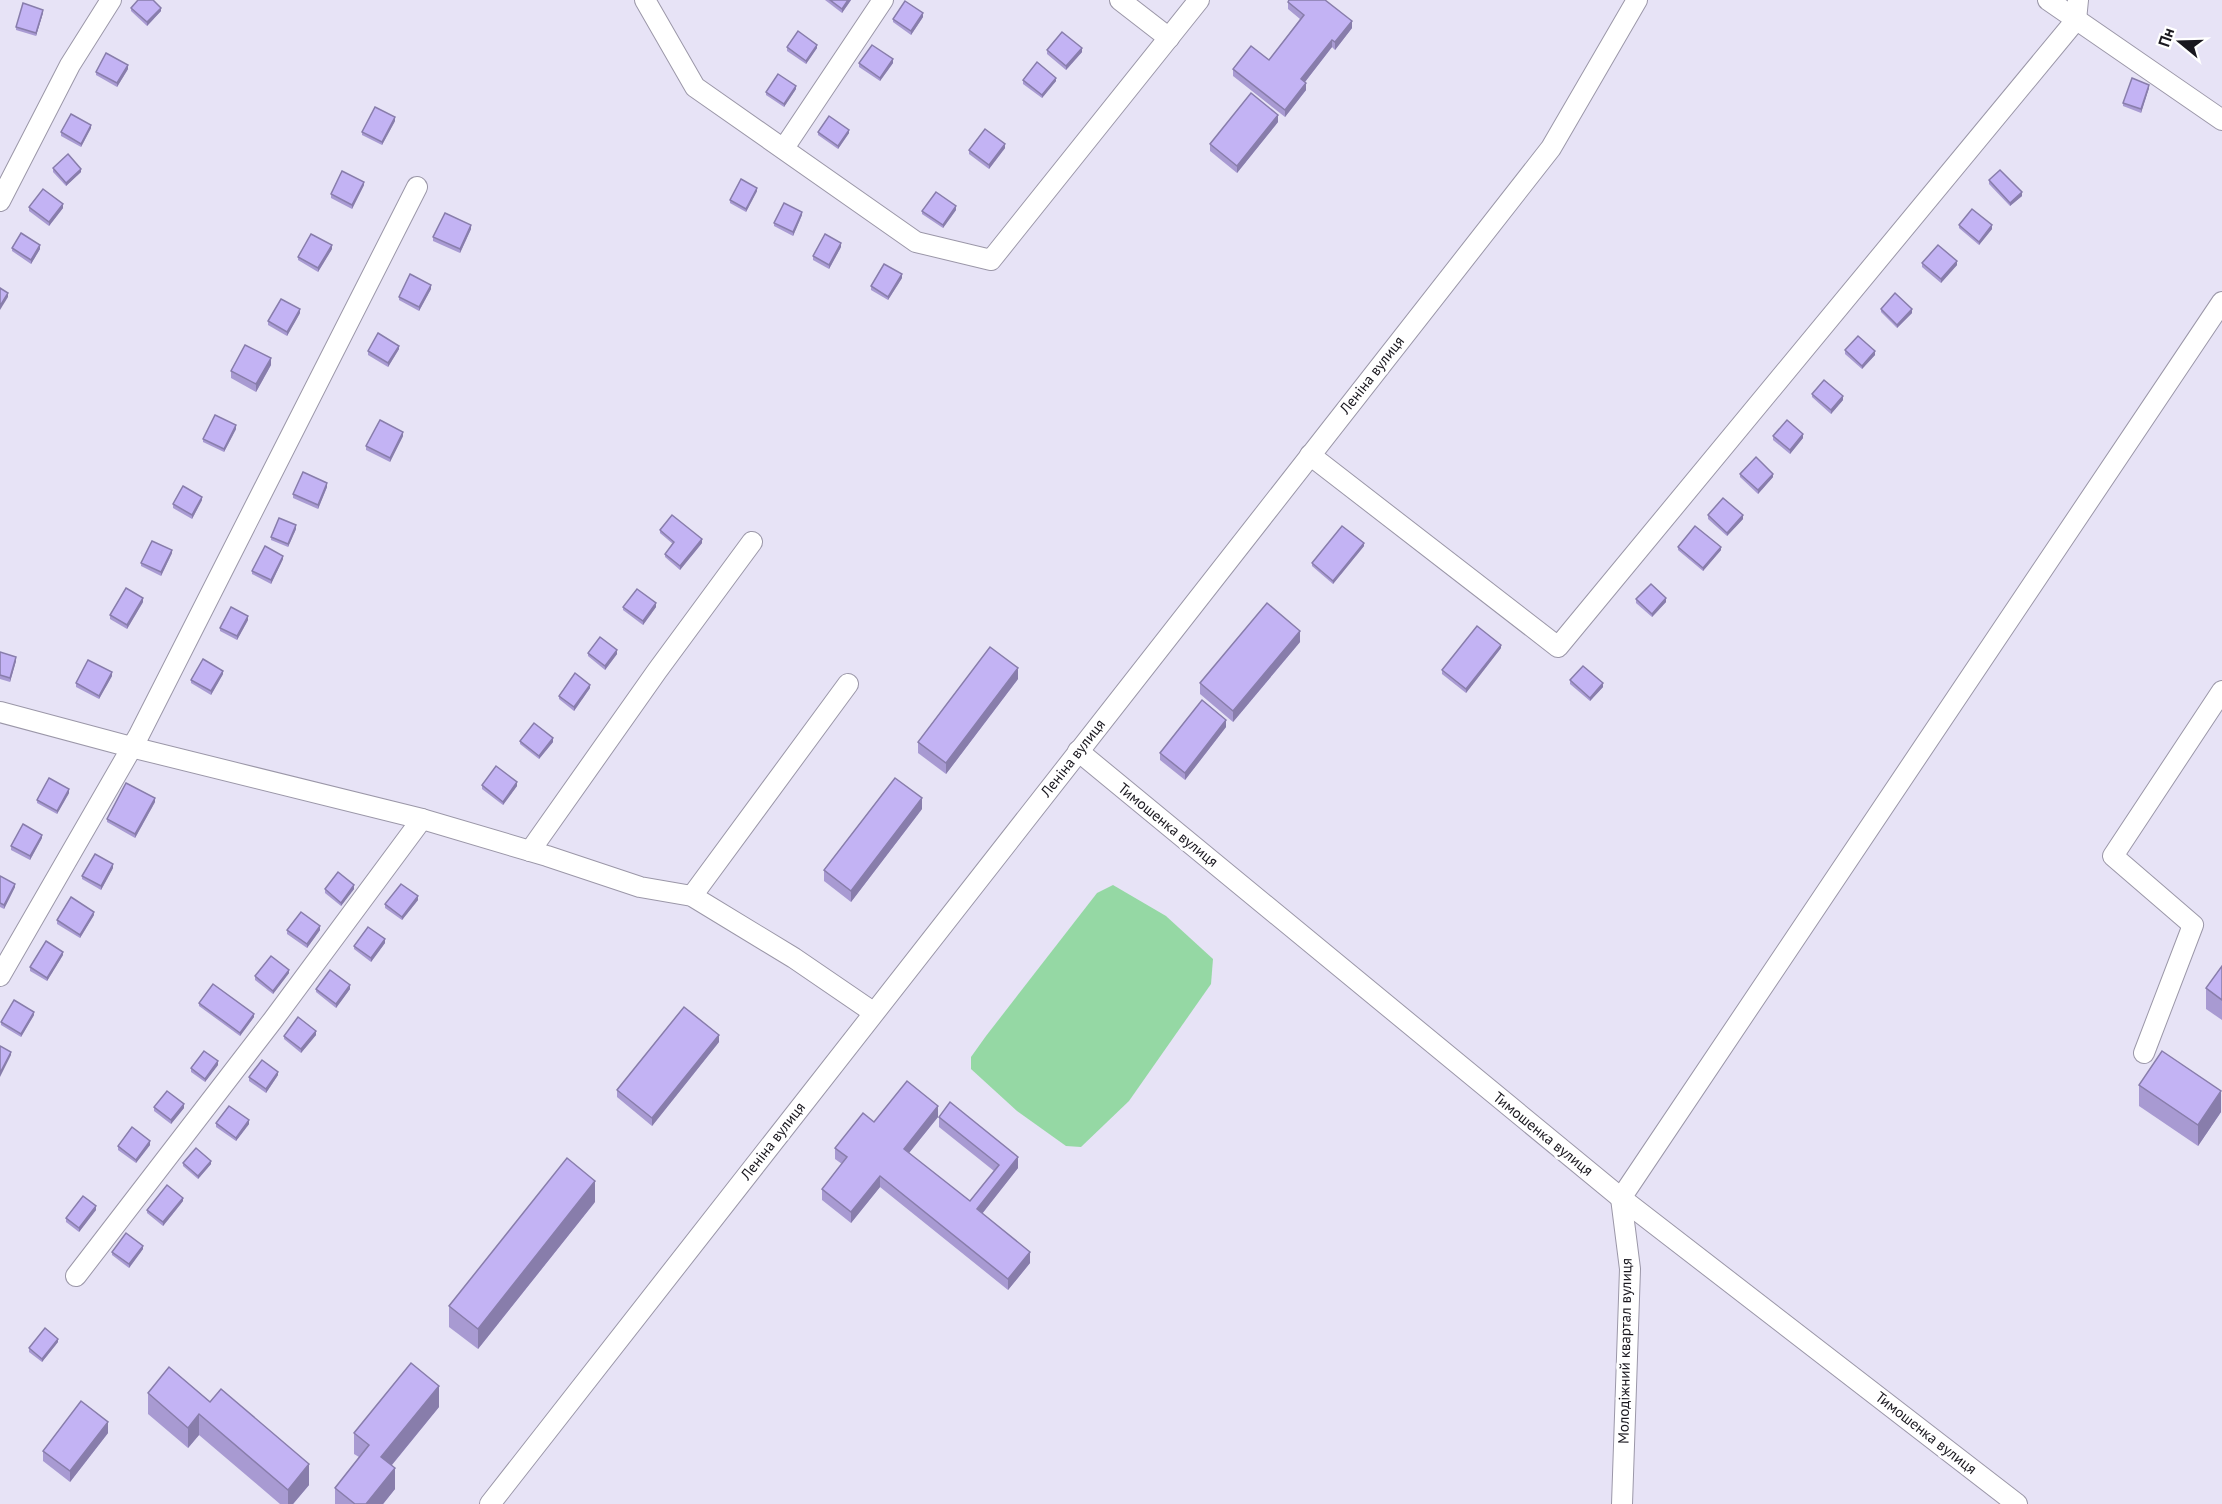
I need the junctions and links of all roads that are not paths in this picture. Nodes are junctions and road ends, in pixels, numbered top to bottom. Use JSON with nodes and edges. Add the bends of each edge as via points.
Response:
{"nodes":[{"id":1,"x":111,"y":0,"type":"edge"},
{"id":2,"x":645,"y":0,"type":"edge"},
{"id":3,"x":883,"y":0,"type":"edge"},
{"id":4,"x":1120,"y":0,"type":"edge"},
{"id":5,"x":1199,"y":0,"type":"edge"},
{"id":6,"x":1637,"y":0,"type":"edge"},
{"id":7,"x":2048,"y":0,"type":"edge"},
{"id":8,"x":2078,"y":0,"type":"edge"},
{"id":9,"x":2076,"y":20,"type":"junction"},
{"id":10,"x":1168,"y":38,"type":"junction"},
{"id":11,"x":2222,"y":120,"type":"edge"},
{"id":12,"x":784,"y":148,"type":"junction"},
{"id":13,"x":417,"y":187,"type":"dead end"},
{"id":14,"x":0,"y":201,"type":"edge"},
{"id":15,"x":2222,"y":302,"type":"edge"},
{"id":16,"x":1310,"y":455,"type":"junction"},
{"id":17,"x":753,"y":542,"type":"dead end"},
{"id":18,"x":848,"y":684,"type":"dead end"},
{"id":19,"x":2222,"y":691,"type":"edge"},
{"id":20,"x":0,"y":711,"type":"edge"},
{"id":21,"x":131,"y":747,"type":"junction"},
{"id":22,"x":1078,"y":751,"type":"junction"},
{"id":23,"x":422,"y":819,"type":"junction"},
{"id":24,"x":530,"y":851,"type":"junction"},
{"id":25,"x":692,"y":896,"type":"junction"},
{"id":26,"x":0,"y":976,"type":"edge"},
{"id":27,"x":873,"y":1012,"type":"junction"},
{"id":28,"x":2144,"y":1053,"type":"dead end"},
{"id":29,"x":1621,"y":1198,"type":"junction"},
{"id":30,"x":76,"y":1276,"type":"dead end"},
{"id":31,"x":490,"y":1504,"type":"edge"},
{"id":32,"x":1622,"y":1504,"type":"edge"},
{"id":33,"x":2017,"y":1504,"type":"edge"}],
"edges":[{"from":1,"to":14,"type":"street","via":[[70,65]]},
{"from":2,"to":12,"type":"street","via":[[695,87]]},
{"from":3,"to":12,"type":"street"},
{"from":4,"to":10,"type":"street"},
{"from":5,"to":10,"type":"street"},
{"from":6,"to":16,"type":"street","name":"Леніна вулиця","via":[[1551,148]]},
{"from":7,"to":9,"type":"street"},
{"from":8,"to":9,"type":"street"},
{"from":9,"to":11,"type":"street"},
{"from":9,"to":16,"type":"street","via":[[1558,646]]},
{"from":10,"to":12,"type":"street","via":[[991,260],[916,242]]},
{"from":13,"to":21,"type":"street"},
{"from":15,"to":29,"type":"street"},
{"from":16,"to":22,"type":"street","name":"Леніна вулиця"},
{"from":17,"to":24,"type":"street"},
{"from":18,"to":25,"type":"street"},
{"from":19,"to":28,"type":"street","via":[[2113,856],[2193,925]]},
{"from":20,"to":21,"type":"street"},
{"from":21,"to":23,"type":"street"},
{"from":21,"to":26,"type":"street"},
{"from":22,"to":27,"type":"street","name":"Леніна вулиця"},
{"from":22,"to":29,"type":"street","name":"Тимошенка вулиця"},
{"from":23,"to":24,"type":"street"},
{"from":23,"to":30,"type":"street"},
{"from":24,"to":25,"type":"street","via":[[640,886]]},
{"from":25,"to":27,"type":"street"},
{"from":27,"to":31,"type":"street","name":"Леніна вулиця"},
{"from":29,"to":32,"type":"street","name":"Молодіжний квартал вулиця","via":[[1630,1269]]},
{"from":29,"to":33,"type":"street","name":"Тимошенка вулиця"}]}
